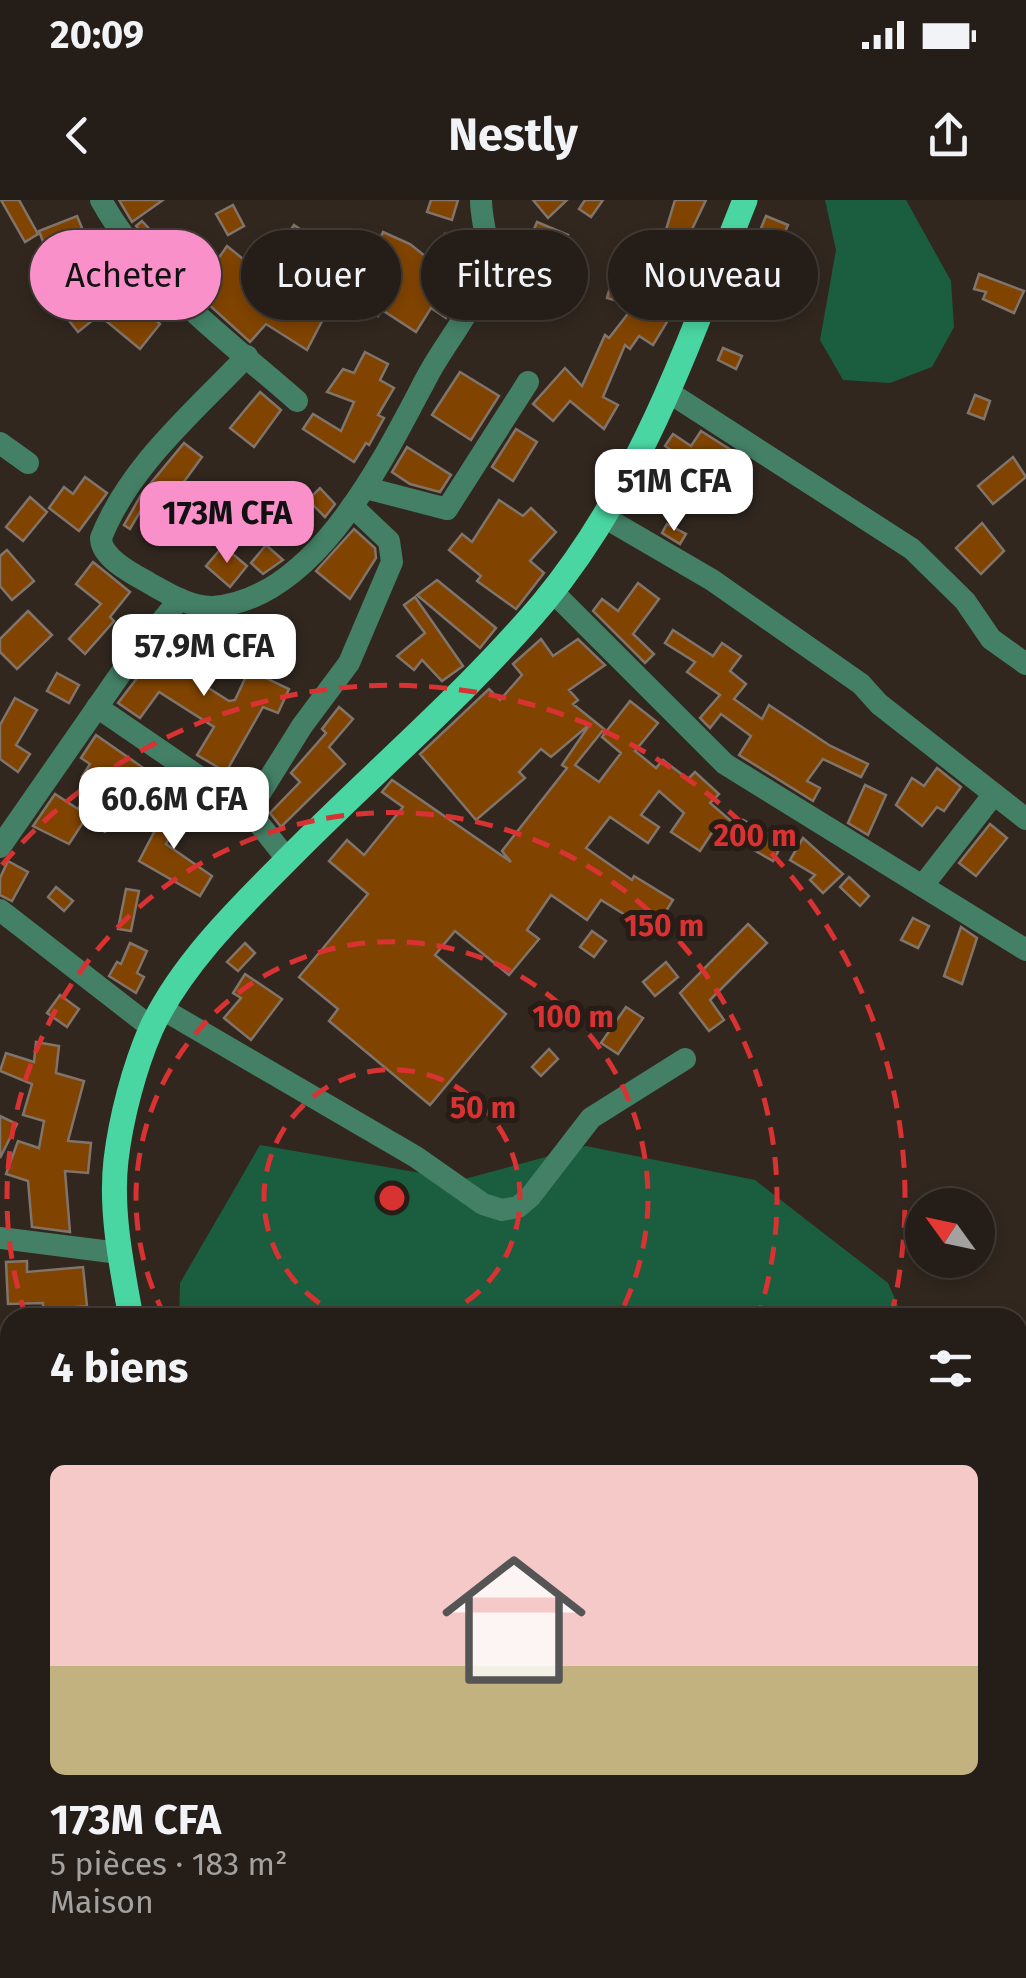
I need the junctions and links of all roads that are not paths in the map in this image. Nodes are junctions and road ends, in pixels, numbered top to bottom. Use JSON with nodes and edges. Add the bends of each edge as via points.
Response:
{"nodes":[{"id":1,"x":101,"y":200,"type":"edge"},
{"id":2,"x":481,"y":200,"type":"edge"},
{"id":3,"x":745,"y":200,"type":"edge"},
{"id":4,"x":246,"y":356,"type":"junction"},
{"id":5,"x":528,"y":382,"type":"dead end"},
{"id":6,"x":670,"y":393,"type":"junction"},
{"id":7,"x":297,"y":401,"type":"dead end"},
{"id":8,"x":0,"y":443,"type":"edge"},
{"id":9,"x":28,"y":463,"type":"dead end"},
{"id":10,"x":359,"y":497,"type":"junction"},
{"id":11,"x":604,"y":517,"type":"junction"},
{"id":12,"x":552,"y":590,"type":"junction"},
{"id":13,"x":180,"y":599,"type":"junction"},
{"id":14,"x":1026,"y":664,"type":"edge"},
{"id":15,"x":97,"y":708,"type":"junction"},
{"id":16,"x":994,"y":794,"type":"junction"},
{"id":17,"x":249,"y":811,"type":"junction"},
{"id":18,"x":1026,"y":819,"type":"edge"},
{"id":19,"x":0,"y":847,"type":"edge"},
{"id":20,"x":287,"y":859,"type":"junction"},
{"id":21,"x":924,"y":884,"type":"junction"},
{"id":22,"x":0,"y":910,"type":"edge"},
{"id":23,"x":1026,"y":950,"type":"edge"},
{"id":24,"x":158,"y":1019,"type":"junction"},
{"id":25,"x":685,"y":1059,"type":"dead end"},
{"id":26,"x":0,"y":1238,"type":"edge"},
{"id":27,"x":119,"y":1253,"type":"junction"},
{"id":28,"x":129,"y":1308,"type":"edge"}],
"edges":[{"from":1,"to":4,"type":"street","via":[[130,244]]},
{"from":2,"to":10,"type":"street","via":[[487,239],[480,284]]},
{"from":3,"to":6,"type":"main road"},
{"from":4,"to":7,"type":"street"},
{"from":4,"to":13,"type":"street","via":[[150,458],[101,538],[106,554]]},
{"from":5,"to":10,"type":"street","via":[[447,508]]},
{"from":6,"to":11,"type":"main road"},
{"from":6,"to":14,"type":"street","via":[[912,549],[965,600],[991,640]]},
{"from":8,"to":9,"type":"street"},
{"from":10,"to":13,"type":"street","via":[[272,589],[211,607]]},
{"from":10,"to":17,"type":"street","via":[[389,540],[392,562],[375,612]]},
{"from":11,"to":12,"type":"main road"},
{"from":11,"to":16,"type":"street","via":[[712,580],[861,684]]},
{"from":12,"to":20,"type":"main road","via":[[478,674]]},
{"from":12,"to":21,"type":"street","via":[[725,764]]},
{"from":13,"to":15,"type":"street"},
{"from":15,"to":17,"type":"street"},
{"from":15,"to":19,"type":"street"},
{"from":16,"to":18,"type":"street"},
{"from":16,"to":21,"type":"street"},
{"from":17,"to":20,"type":"street"},
{"from":20,"to":24,"type":"main road","via":[[209,942]]},
{"from":21,"to":23,"type":"street"},
{"from":22,"to":24,"type":"street"},
{"from":24,"to":25,"type":"street","via":[[502,1210],[530,1197],[592,1118]]},
{"from":24,"to":27,"type":"main road","via":[[132,1086],[116,1162]]},
{"from":26,"to":27,"type":"street"},
{"from":27,"to":28,"type":"main road"}]}
